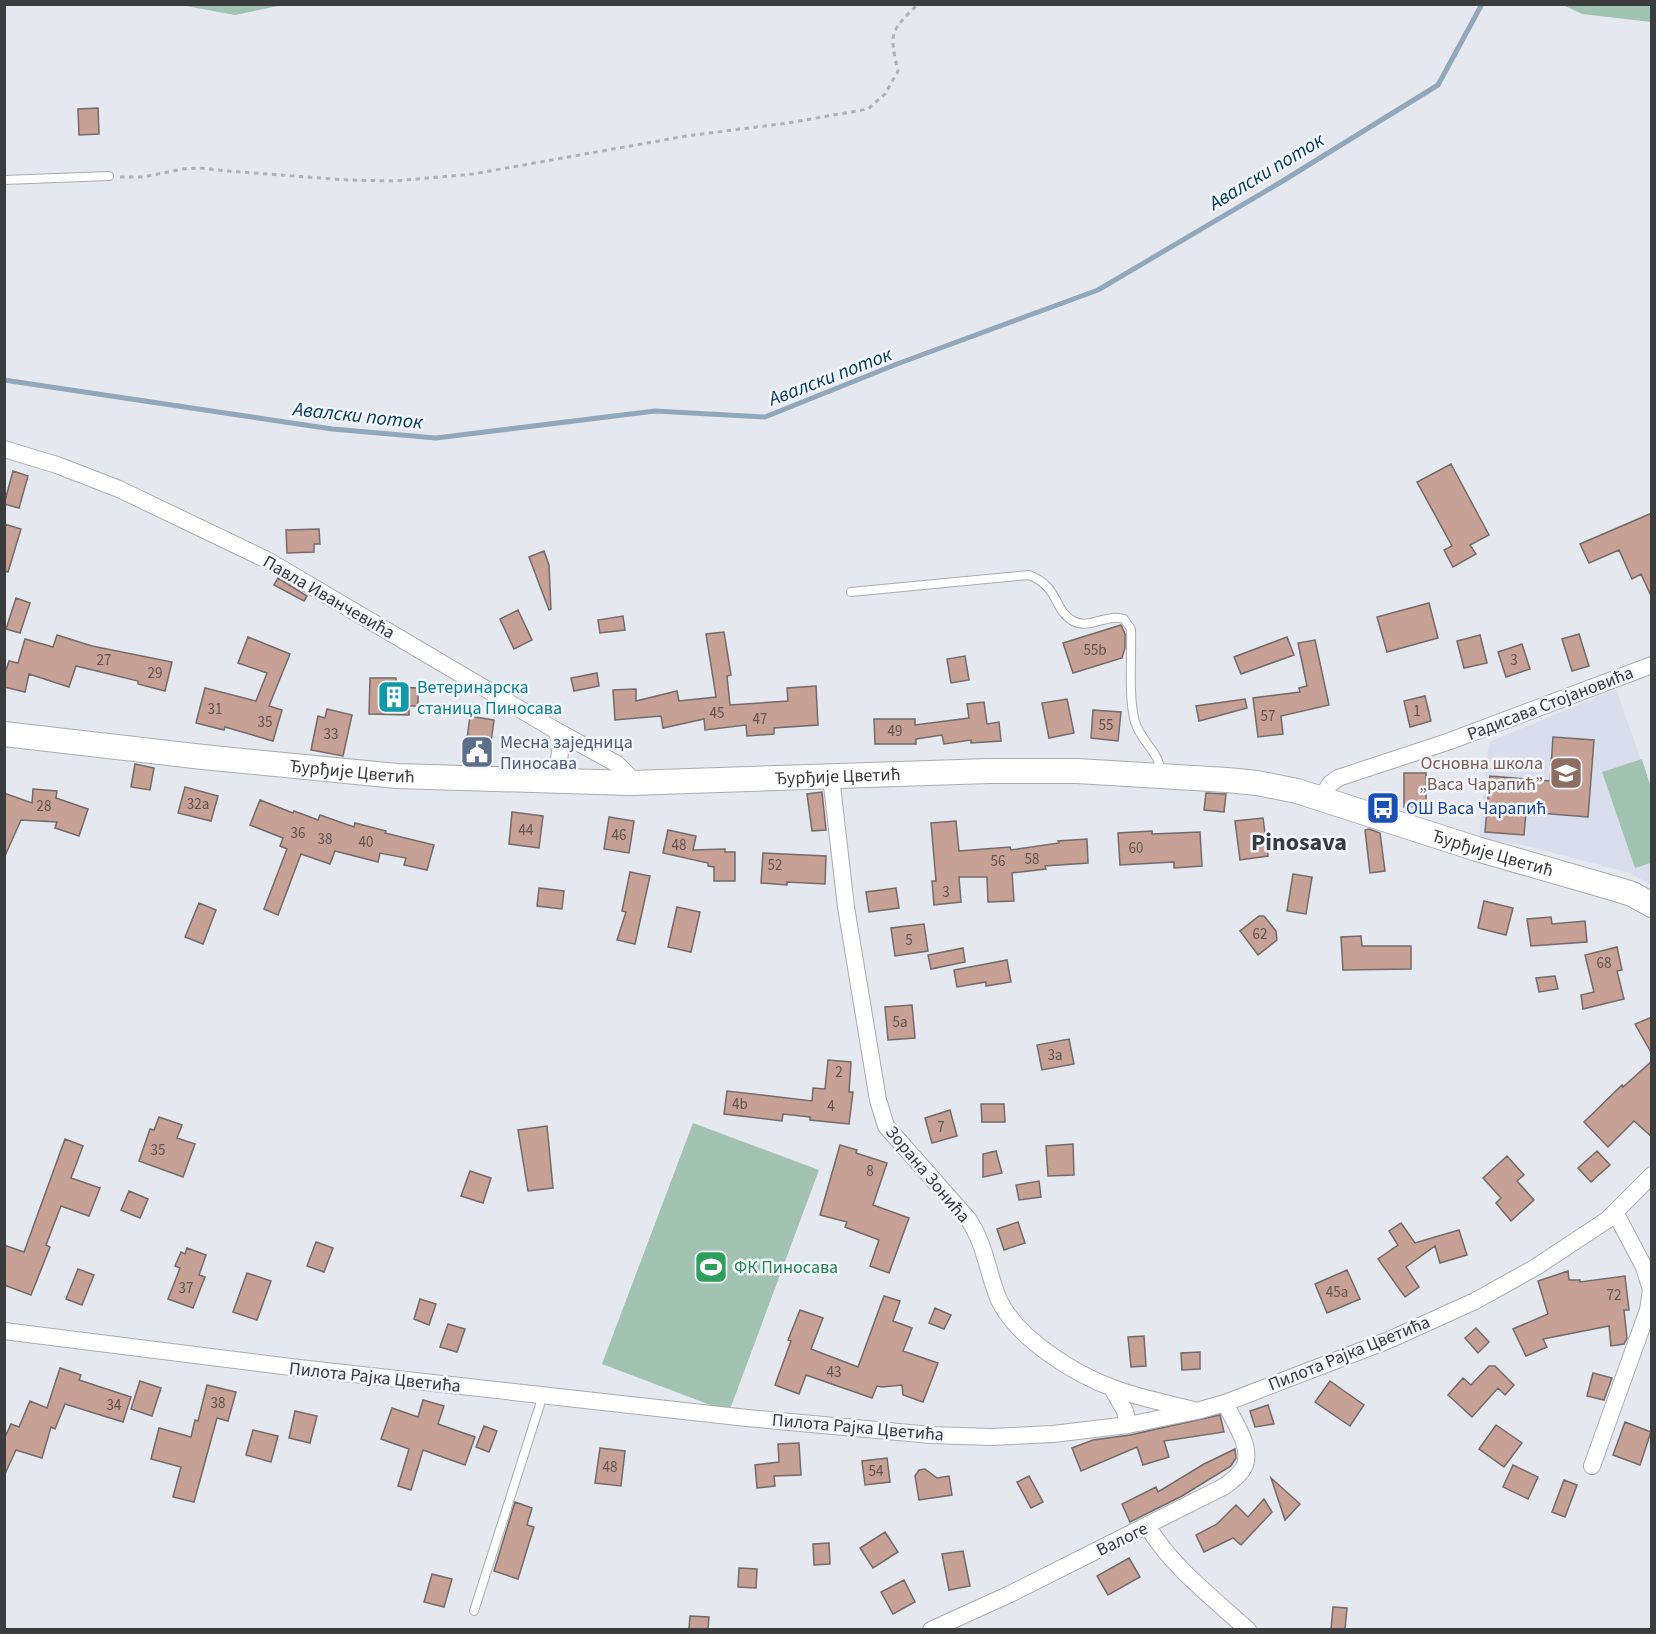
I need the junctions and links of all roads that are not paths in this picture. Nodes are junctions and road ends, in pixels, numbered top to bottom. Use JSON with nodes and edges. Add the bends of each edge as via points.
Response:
{"nodes":[{"id":1,"x":109,"y":176,"type":"road end"},
{"id":2,"x":4,"y":180,"type":"edge"},
{"id":3,"x":4,"y":449,"type":"edge"},
{"id":4,"x":851,"y":592,"type":"dead end"},
{"id":5,"x":1652,"y":665,"type":"edge"},
{"id":6,"x":557,"y":731,"type":"junction"},
{"id":7,"x":4,"y":734,"type":"edge"},
{"id":8,"x":1161,"y":776,"type":"junction"},
{"id":9,"x":831,"y":777,"type":"junction"},
{"id":10,"x":550,"y":781,"type":"junction"},
{"id":11,"x":630,"y":783,"type":"junction"},
{"id":12,"x":1322,"y":798,"type":"junction"},
{"id":13,"x":1652,"y":905,"type":"edge"},
{"id":14,"x":1652,"y":1175,"type":"edge"},
{"id":15,"x":1615,"y":1212,"type":"junction"},
{"id":16,"x":4,"y":1331,"type":"edge"},
{"id":17,"x":1113,"y":1388,"type":"junction"},
{"id":18,"x":543,"y":1395,"type":"junction"},
{"id":19,"x":1225,"y":1402,"type":"junction"},
{"id":20,"x":1197,"y":1411,"type":"junction"},
{"id":21,"x":1128,"y":1425,"type":"junction"},
{"id":22,"x":1592,"y":1466,"type":"dead end"},
{"id":23,"x":1148,"y":1527,"type":"junction"},
{"id":24,"x":474,"y":1611,"type":"dead end"},
{"id":25,"x":931,"y":1629,"type":"edge"},
{"id":26,"x":1248,"y":1629,"type":"edge"}],
"edges":[{"from":1,"to":2,"type":"lane"},
{"from":3,"to":6,"type":"street","name":"Павла Иванчевића","via":[[119,489],[267,560]]},
{"from":4,"to":8,"type":"lane","via":[[1029,575],[1049,587],[1073,621],[1083,624],[1115,617],[1124,619],[1131,629],[1133,712],[1140,733],[1159,761]]},
{"from":5,"to":12,"type":"street","name":"Радисава Стојановића","via":[[1450,741],[1338,778]]},
{"from":6,"to":10,"type":"street","via":[[560,759]]},
{"from":6,"to":11,"type":"street","name":"Павла Иванчевића","via":[[624,769]]},
{"from":7,"to":10,"type":"street","name":"Ђурђије Цветић","via":[[397,776]]},
{"from":8,"to":9,"type":"street","name":"Ђурђије Цветић","via":[[989,771]]},
{"from":8,"to":12,"type":"street","name":"Ђурђије Цветић","via":[[1257,783]]},
{"from":9,"to":11,"type":"street","name":"Ђурђије Цветић"},
{"from":9,"to":17,"type":"street","name":"Зорана Зонића","via":[[848,918],[878,1100],[886,1126],[977,1232],[1000,1301],[1014,1323],[1030,1341],[1058,1360]]},
{"from":10,"to":11,"type":"street","name":"Ђурђије Цветић"},
{"from":12,"to":13,"type":"street","name":"Ђурђије Цветић","via":[[1632,894]]},
{"from":14,"to":15,"type":"street","name":"Пилота Рајка Цветића"},
{"from":15,"to":19,"type":"street","name":"Пилота Рајка Цветића","via":[[1536,1267],[1475,1301],[1389,1340]]},
{"from":15,"to":22,"type":"street","via":[[1644,1267],[1651,1290],[1648,1310]]},
{"from":16,"to":18,"type":"street","name":"Пилота Рајка Цветића"},
{"from":17,"to":20,"type":"street","name":"Зорана Зонића"},
{"from":17,"to":21,"type":"street"},
{"from":18,"to":21,"type":"street","name":"Пилота Рајка Цветића","via":[[931,1435],[1053,1434]]},
{"from":18,"to":24,"type":"lane"},
{"from":19,"to":20,"type":"street","name":"Пилота Рајка Цветића"},
{"from":19,"to":23,"type":"street","name":"Валоге","via":[[1247,1451],[1239,1475]]},
{"from":20,"to":21,"type":"street","name":"Пилота Рајка Цветића"},
{"from":23,"to":25,"type":"street","name":"Валоге"},
{"from":23,"to":26,"type":"street","via":[[1182,1571]]}]}
